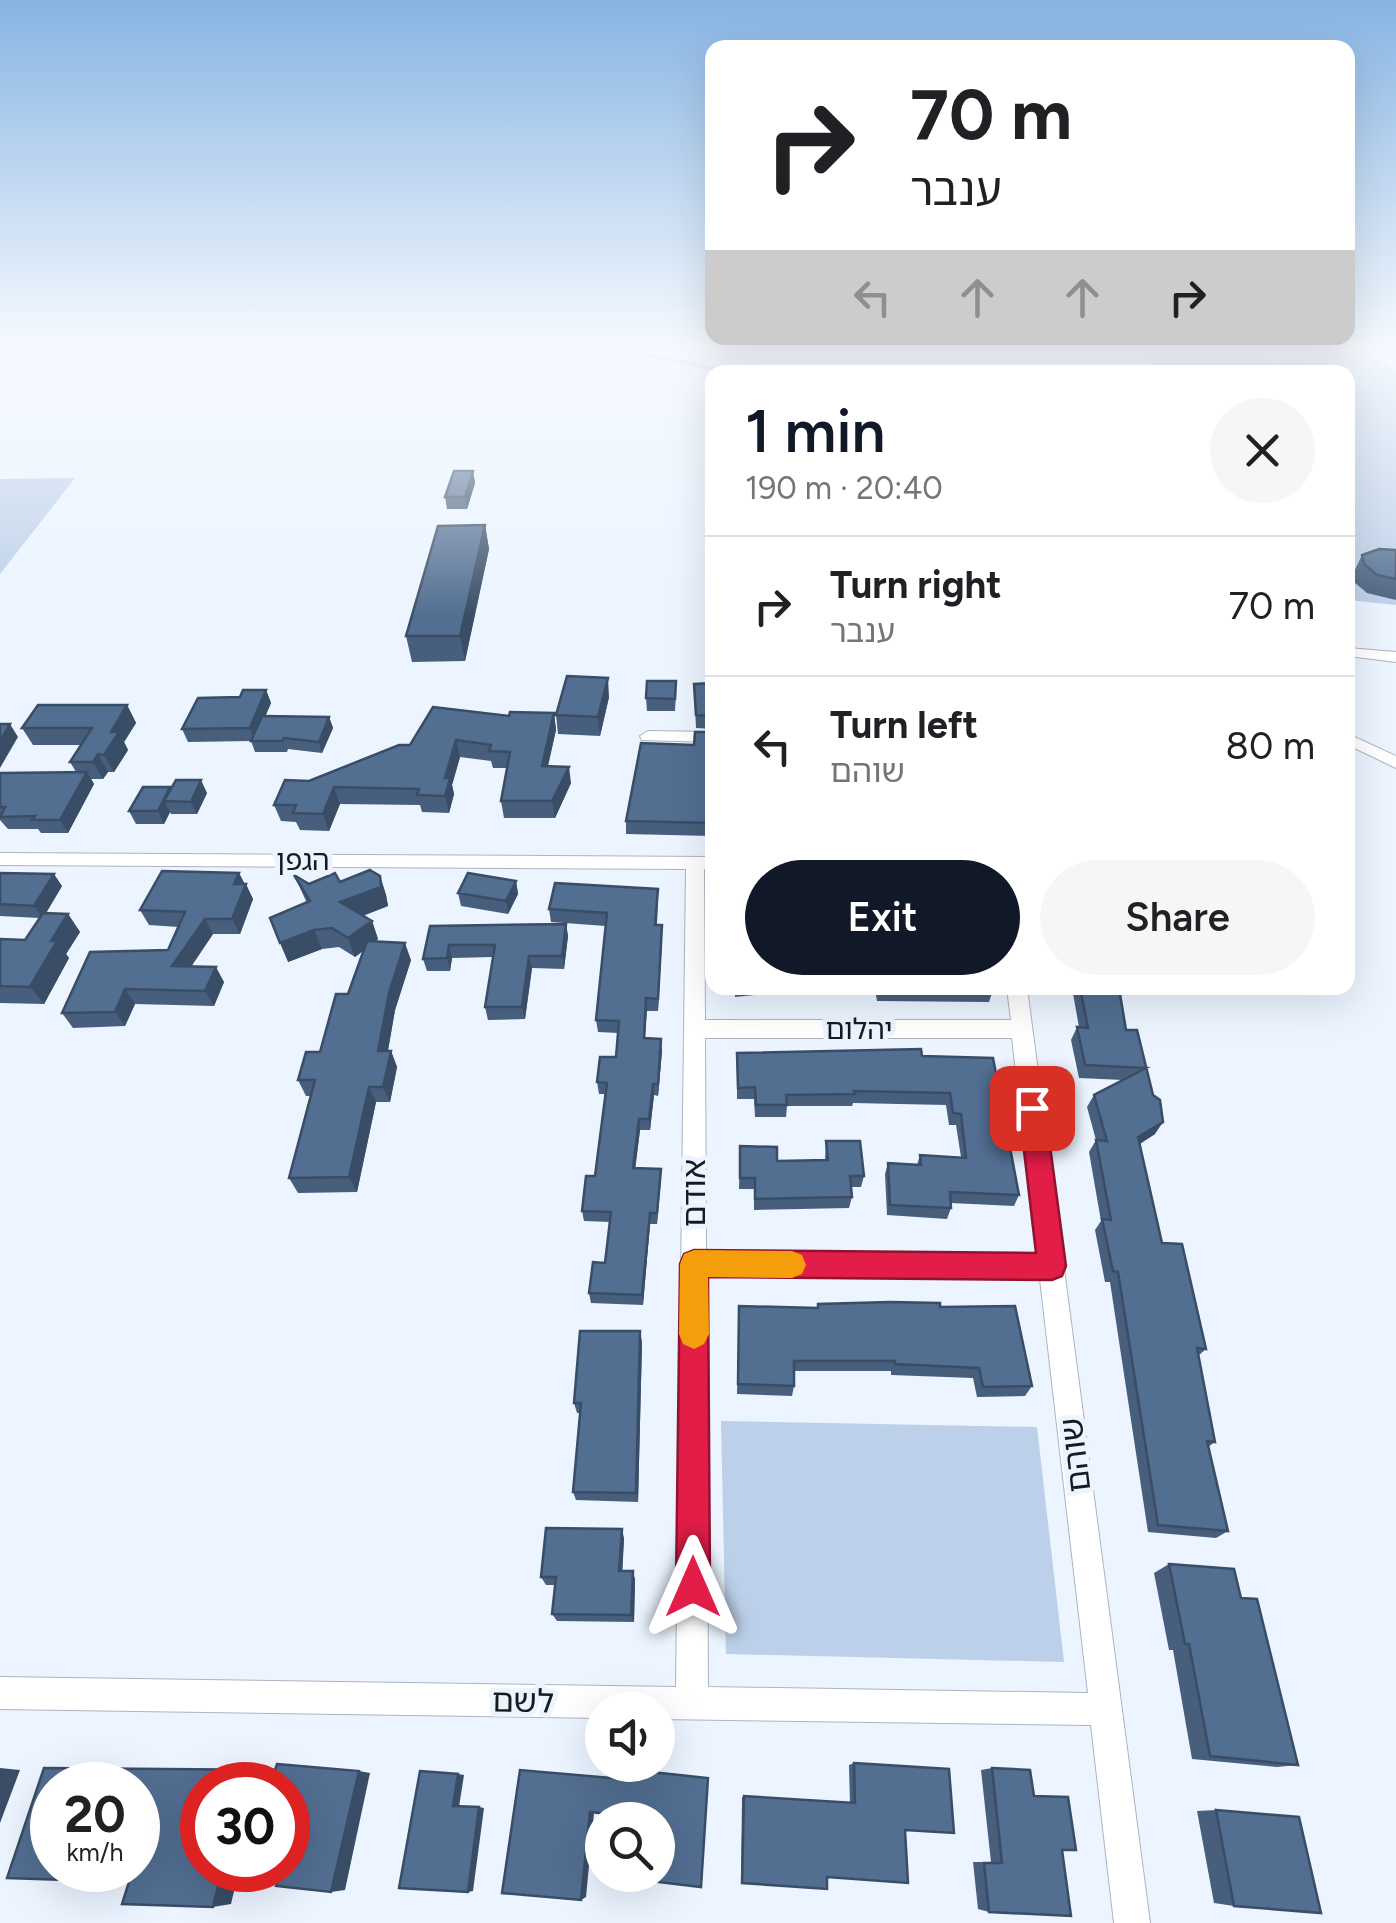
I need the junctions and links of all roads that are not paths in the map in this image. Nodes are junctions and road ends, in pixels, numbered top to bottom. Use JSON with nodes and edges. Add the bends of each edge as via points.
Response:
{"nodes":[{"id":1,"x":1355,"y":653,"type":"edge"},
{"id":2,"x":1396,"y":657,"type":"edge"},
{"id":3,"x":648,"y":736,"type":"dead end"},
{"id":4,"x":705,"y":737,"type":"edge"},
{"id":5,"x":1355,"y":742,"type":"edge"},
{"id":6,"x":1396,"y":763,"type":"edge"},
{"id":7,"x":0,"y":859,"type":"edge"},
{"id":8,"x":704,"y":863,"type":"edge"},
{"id":9,"x":1018,"y":995,"type":"edge"},
{"id":10,"x":695,"y":1029,"type":"junction"},
{"id":11,"x":1022,"y":1029,"type":"junction"},
{"id":12,"x":694,"y":1264,"type":"junction"},
{"id":13,"x":1052,"y":1266,"type":"junction"},
{"id":14,"x":0,"y":1693,"type":"edge"},
{"id":15,"x":692,"y":1704,"type":"junction"},
{"id":16,"x":1106,"y":1709,"type":"junction"},
{"id":17,"x":1132,"y":1923,"type":"edge"}],
"edges":[{"from":1,"to":2,"type":"street"},
{"from":3,"to":4,"type":"street"},
{"from":5,"to":6,"type":"street"},
{"from":7,"to":8,"type":"street","name":"הגפן"},
{"from":8,"to":10,"type":"street","name":"אודם"},
{"from":9,"to":11,"type":"street","name":"שוהם"},
{"from":10,"to":11,"type":"street","name":"יהלום"},
{"from":10,"to":12,"type":"street","name":"אודם"},
{"from":11,"to":13,"type":"street","name":"שוהם"},
{"from":12,"to":13,"type":"street"},
{"from":12,"to":15,"type":"street","name":"אודם"},
{"from":13,"to":16,"type":"street","name":"שוהם"},
{"from":14,"to":15,"type":"street","name":"לשם"},
{"from":15,"to":16,"type":"street","name":"לשם"},
{"from":16,"to":17,"type":"street","name":"שוהם"}]}
